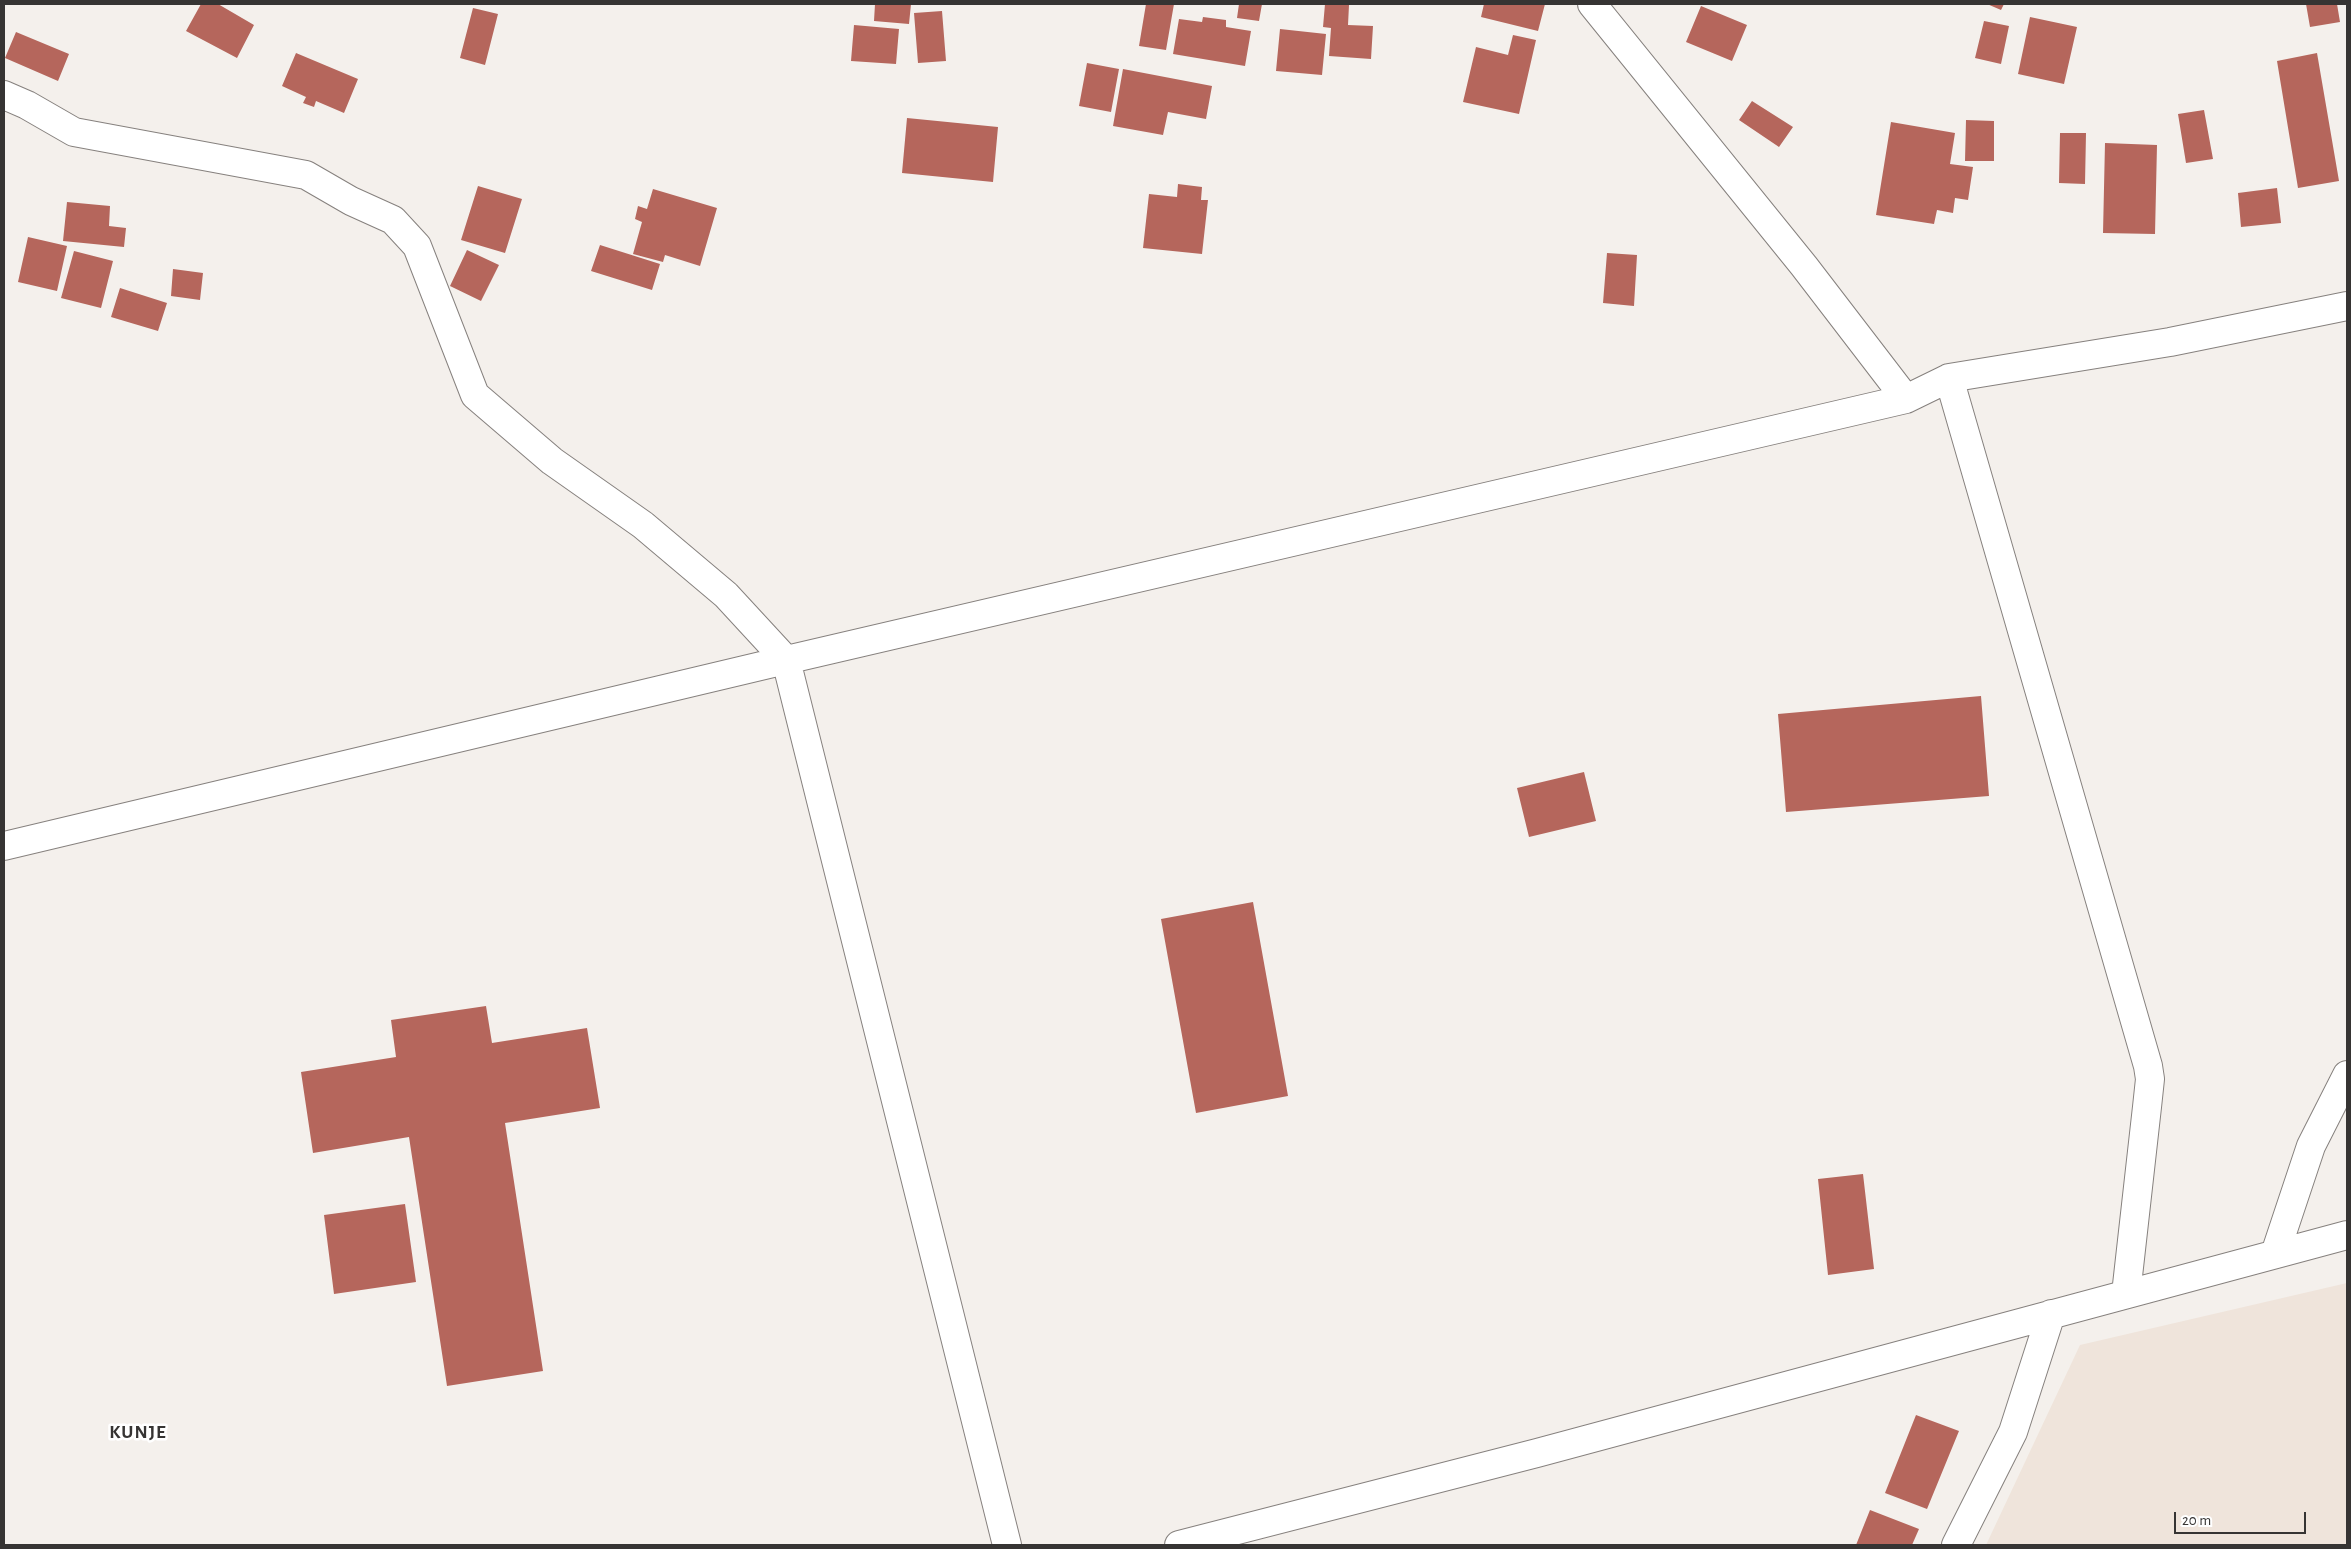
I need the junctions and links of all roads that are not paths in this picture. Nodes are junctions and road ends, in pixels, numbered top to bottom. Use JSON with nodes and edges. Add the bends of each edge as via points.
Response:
{"nodes":[{"id":1,"x":1592,"y":4,"type":"edge"},
{"id":2,"x":4,"y":95,"type":"edge"},
{"id":3,"x":2347,"y":306,"type":"edge"},
{"id":4,"x":1949,"y":378,"type":"junction"},
{"id":5,"x":1906,"y":399,"type":"junction"},
{"id":6,"x":786,"y":660,"type":"junction"},
{"id":7,"x":4,"y":846,"type":"edge"},
{"id":8,"x":2347,"y":1075,"type":"edge"},
{"id":9,"x":2347,"y":1235,"type":"edge"},
{"id":10,"x":2275,"y":1254,"type":"junction"},
{"id":11,"x":2126,"y":1294,"type":"junction"},
{"id":12,"x":2051,"y":1314,"type":"junction"},
{"id":13,"x":1007,"y":1545,"type":"edge"},
{"id":14,"x":1179,"y":1545,"type":"edge"},
{"id":15,"x":1956,"y":1545,"type":"edge"}],
"edges":[{"from":1,"to":5,"type":"street","via":[[1798,258]]},
{"from":2,"to":6,"type":"street","via":[[74,132],[306,175],[392,220],[417,246],[475,396],[552,462],[650,531],[726,595]]},
{"from":3,"to":4,"type":"street","via":[[2170,342]]},
{"from":4,"to":5,"type":"street"},
{"from":4,"to":11,"type":"street","via":[[2148,1066],[2147,1107]]},
{"from":5,"to":6,"type":"street"},
{"from":6,"to":7,"type":"street"},
{"from":6,"to":13,"type":"street"},
{"from":8,"to":10,"type":"street","via":[[2311,1146]]},
{"from":9,"to":10,"type":"street"},
{"from":10,"to":11,"type":"street"},
{"from":11,"to":12,"type":"street"},
{"from":12,"to":14,"type":"street","via":[[1546,1451]]},
{"from":12,"to":15,"type":"street","via":[[2013,1432]]}]}
